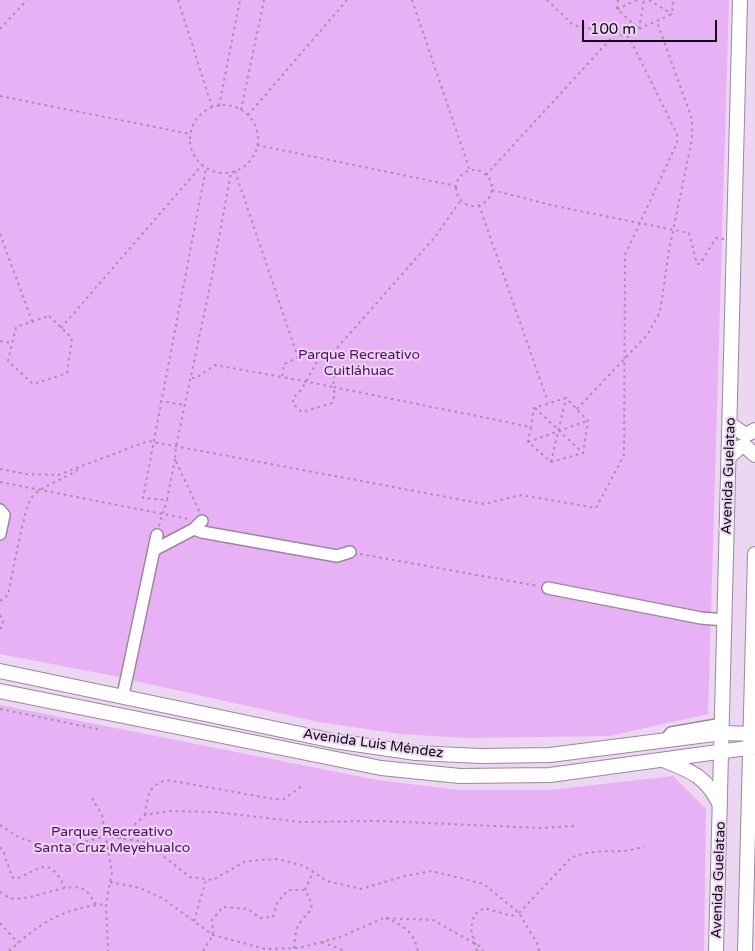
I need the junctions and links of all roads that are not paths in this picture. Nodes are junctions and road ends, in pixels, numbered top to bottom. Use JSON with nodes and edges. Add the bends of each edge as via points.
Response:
{"nodes":[{"id":1,"x":740,"y":0,"type":"edge"},
{"id":2,"x":731,"y":425,"type":"junction"},
{"id":3,"x":755,"y":430,"type":"edge"},
{"id":4,"x":755,"y":455,"type":"edge"},
{"id":5,"x":730,"y":456,"type":"junction"},
{"id":6,"x":0,"y":510,"type":"edge"},
{"id":7,"x":0,"y":534,"type":"edge"},
{"id":8,"x":156,"y":535,"type":"road end"},
{"id":9,"x":154,"y":550,"type":"junction"},
{"id":10,"x":350,"y":552,"type":"dead end"},
{"id":11,"x":755,"y":554,"type":"edge"},
{"id":12,"x":548,"y":588,"type":"dead end"},
{"id":13,"x":725,"y":620,"type":"junction"},
{"id":14,"x":754,"y":629,"type":"edge"},
{"id":15,"x":0,"y":671,"type":"edge"},
{"id":16,"x":0,"y":691,"type":"edge"},
{"id":17,"x":123,"y":695,"type":"junction"},
{"id":18,"x":150,"y":701,"type":"junction"},
{"id":19,"x":196,"y":711,"type":"junction"},
{"id":20,"x":145,"y":720,"type":"junction"},
{"id":21,"x":192,"y":729,"type":"junction"},
{"id":22,"x":722,"y":733,"type":"junction"},
{"id":23,"x":753,"y":740,"type":"edge"},
{"id":24,"x":722,"y":750,"type":"junction"},
{"id":25,"x":662,"y":759,"type":"junction"},
{"id":26,"x":752,"y":803,"type":"edge"},
{"id":27,"x":721,"y":806,"type":"junction"},
{"id":28,"x":750,"y":902,"type":"edge"},
{"id":29,"x":750,"y":935,"type":"edge"},
{"id":30,"x":716,"y":951,"type":"edge"},
{"id":31,"x":745,"y":951,"type":"edge"}],
"edges":[{"from":1,"to":2,"type":"main road","name":"Avenida Guelatao"},
{"from":2,"to":3,"type":"main road","via":[[746,435]]},
{"from":2,"to":5,"type":"main road","name":"Avenida Guelatao"},
{"from":4,"to":5,"type":"main road","via":[[746,447],[740,447]]},
{"from":5,"to":13,"type":"main road","name":"Avenida Guelatao"},
{"from":6,"to":7,"type":"street","via":[[4,515]]},
{"from":8,"to":9,"type":"street"},
{"from":9,"to":10,"type":"street","via":[[198,525],[202,532],[337,556]]},
{"from":9,"to":17,"type":"street"},
{"from":11,"to":14,"type":"main road","name":"Avenida Guelatao"},
{"from":12,"to":13,"type":"street"},
{"from":13,"to":22,"type":"main road","name":"Avenida Guelatao"},
{"from":14,"to":23,"type":"main road","name":"Avenida Guelatao"},
{"from":15,"to":17,"type":"main road","name":"Avenida Luis Méndez"},
{"from":16,"to":20,"type":"main road","name":"Avenida Luis Méndez"},
{"from":17,"to":18,"type":"main road","name":"Avenida Luis Méndez"},
{"from":18,"to":19,"type":"main road","name":"Avenida Luis Méndez"},
{"from":18,"to":20,"type":"main road"},
{"from":19,"to":21,"type":"main road"},
{"from":19,"to":22,"type":"main road","name":"Avenida Luis Méndez","via":[[334,741],[425,753],[481,756],[550,755]]},
{"from":20,"to":21,"type":"main road","name":"Avenida Luis Méndez"},
{"from":21,"to":25,"type":"main road","name":"Avenida Luis Méndez","via":[[381,768],[460,776],[550,775]]},
{"from":22,"to":23,"type":"main road","name":"Avenida Luis Méndez"},
{"from":22,"to":24,"type":"main road","name":"Avenida Guelatao"},
{"from":23,"to":24,"type":"main road","name":"Avenida Luis Méndez"},
{"from":23,"to":26,"type":"main road","name":"Avenida Guelatao"},
{"from":24,"to":25,"type":"main road","name":"Avenida Luis Méndez"},
{"from":24,"to":27,"type":"main road","name":"Avenida Guelatao"},
{"from":25,"to":27,"type":"main road","via":[[702,778]]},
{"from":26,"to":28,"type":"main road","name":"Avenida Guelatao"},
{"from":27,"to":30,"type":"main road","name":"Avenida Guelatao"},
{"from":28,"to":29,"type":"main road","name":"Avenida Guelatao"},
{"from":29,"to":31,"type":"main road","name":"Avenida Guelatao"}]}
